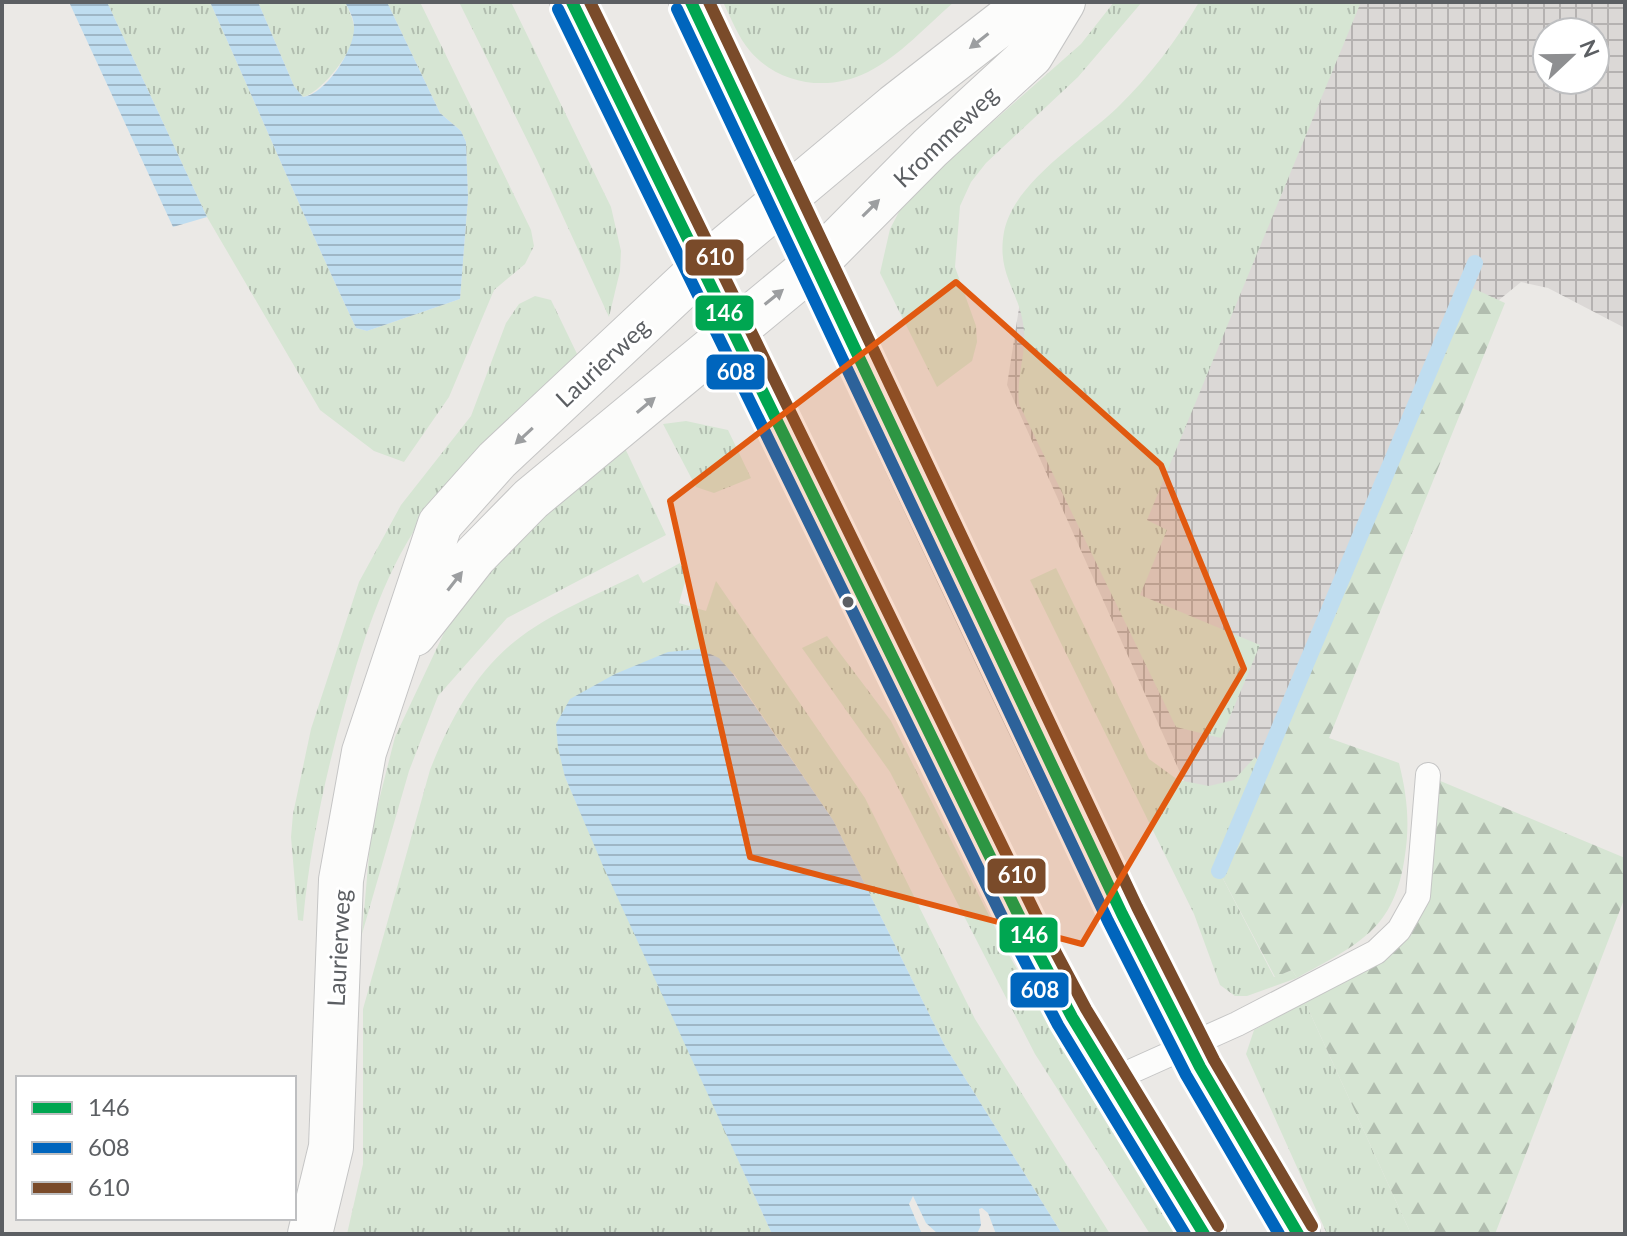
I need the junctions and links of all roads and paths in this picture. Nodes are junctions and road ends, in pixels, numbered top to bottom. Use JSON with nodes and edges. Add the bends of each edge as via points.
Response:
{"nodes":[{"id":1,"x":572,"y":2,"type":"edge"},
{"id":2,"x":691,"y":2,"type":"edge"},
{"id":3,"x":1046,"y":2,"type":"edge"},
{"id":4,"x":1063,"y":2,"type":"edge"},
{"id":5,"x":786,"y":197,"type":"junction"},
{"id":6,"x":816,"y":263,"type":"junction"},
{"id":7,"x":703,"y":267,"type":"junction"},
{"id":8,"x":733,"y":331,"type":"junction"},
{"id":9,"x":390,"y":665,"type":"junction"},
{"id":10,"x":1428,"y":775,"type":"dead end"},
{"id":11,"x":1188,"y":1046,"type":"junction"},
{"id":12,"x":1112,"y":1080,"type":"junction"},
{"id":13,"x":310,"y":1234,"type":"edge"},
{"id":14,"x":1204,"y":1234,"type":"edge"},
{"id":15,"x":1298,"y":1234,"type":"edge"}],
"edges":[{"from":1,"to":7,"type":"street"},
{"from":2,"to":5,"type":"street"},
{"from":3,"to":5,"type":"street","name":"Krommeweg","one_way":true,"via":[[1007,19]]},
{"from":6,"to":4,"type":"street","name":"Krommeweg","one_way":true,"via":[[1031,55]]},
{"from":5,"to":6,"type":"street"},
{"from":5,"to":7,"type":"street","name":"Krommeweg"},
{"from":8,"to":6,"type":"street","name":"Krommeweg","one_way":true},
{"from":6,"to":11,"type":"street","via":[[922,498]]},
{"from":7,"to":8,"type":"street"},
{"from":7,"to":9,"type":"street","name":"Laurierweg","one_way":true,"via":[[497,460],[440,524]]},
{"from":9,"to":8,"type":"street","name":"Laurierweg","one_way":true,"via":[[475,556],[531,499]]},
{"from":8,"to":12,"type":"street","via":[[1024,926]]},
{"from":9,"to":13,"type":"street","name":"Laurierweg","via":[[364,752],[341,880],[331,1147]]},
{"from":10,"to":11,"type":"lane","via":[[1418,896],[1399,930],[1376,952]]},
{"from":11,"to":12,"type":"lane"},
{"from":11,"to":15,"type":"street"},
{"from":12,"to":14,"type":"street"}]}
